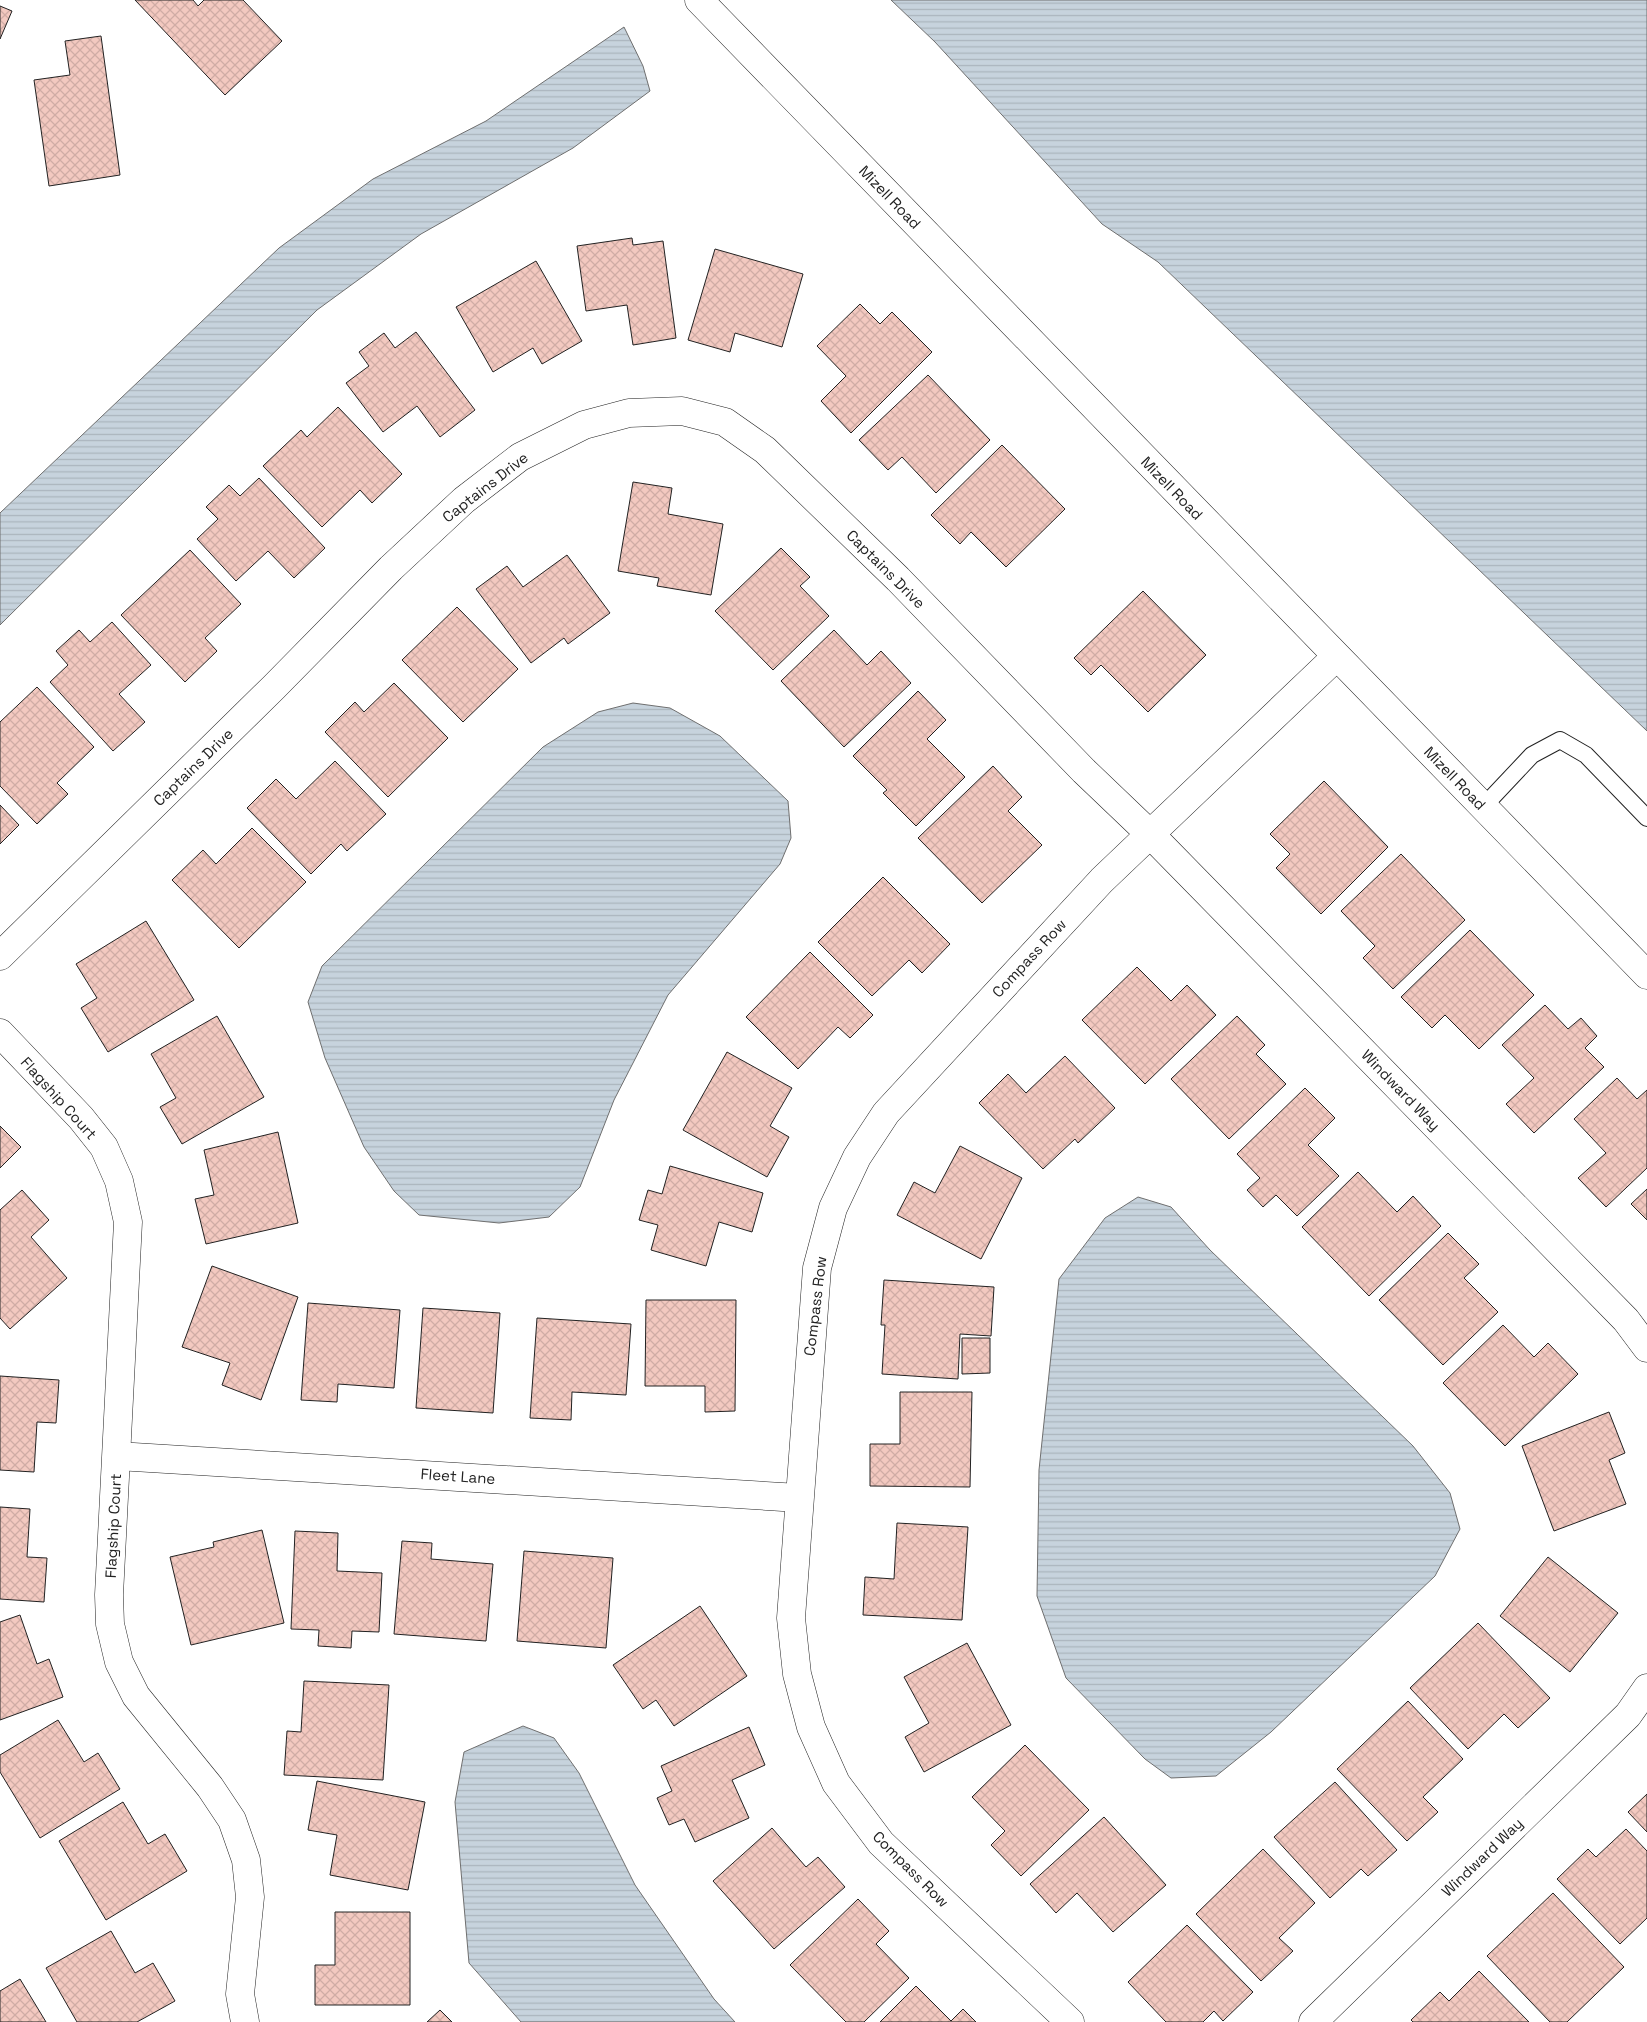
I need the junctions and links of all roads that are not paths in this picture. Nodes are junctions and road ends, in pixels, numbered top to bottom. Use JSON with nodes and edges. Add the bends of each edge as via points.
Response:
{"nodes":[{"id":1,"x":699,"y":0,"type":"edge"},
{"id":2,"x":1336,"y":657,"type":"junction"},
{"id":3,"x":1482,"y":807,"type":"junction"},
{"id":4,"x":1647,"y":818,"type":"edge"},
{"id":5,"x":1151,"y":835,"type":"junction"},
{"id":6,"x":0,"y":956,"type":"edge"},
{"id":7,"x":1647,"y":975,"type":"edge"},
{"id":8,"x":0,"y":1033,"type":"edge"},
{"id":9,"x":1647,"y":1348,"type":"edge"},
{"id":10,"x":117,"y":1456,"type":"junction"},
{"id":11,"x":799,"y":1498,"type":"junction"},
{"id":12,"x":1647,"y":1688,"type":"edge"},
{"id":13,"x":245,"y":2022,"type":"edge"},
{"id":14,"x":1070,"y":2022,"type":"edge"},
{"id":15,"x":1313,"y":2022,"type":"edge"}],
"edges":[{"from":1,"to":2,"type":"street","name":"Mizell Road"},
{"from":2,"to":3,"type":"street","name":"Mizell Road"},
{"from":2,"to":5,"type":"street","name":"Compass Row"},
{"from":3,"to":4,"type":"lane","via":[[1532,755],[1560,740],[1586,755]]},
{"from":3,"to":7,"type":"street","name":"Mizell Road"},
{"from":5,"to":6,"type":"street","name":"Captains Drive","via":[[1084,771],[898,579],[765,450],[724,422],[682,411],[629,413],[584,425],[528,453],[464,500],[391,568]]},
{"from":5,"to":9,"type":"street","name":"Windward Way","via":[[1619,1313]]},
{"from":5,"to":11,"type":"street","name":"Compass Row","via":[[1102,880],[886,1113],[857,1157],[833,1208],[817,1268]]},
{"from":8,"to":10,"type":"street","name":"Flagship Court","via":[[81,1118],[104,1147],[119,1181],[128,1222]]},
{"from":10,"to":11,"type":"street","name":"Fleet Lane"},
{"from":10,"to":13,"type":"street","name":"Flagship Court","via":[[110,1624],[119,1662],[136,1696],[210,1787],[232,1820],[243,1852],[250,1897],[240,1994]]},
{"from":11,"to":14,"type":"street","name":"Compass Row","via":[[791,1618],[797,1674],[811,1727],[836,1783],[881,1843]]},
{"from":12,"to":15,"type":"street","name":"Windward Way","via":[[1628,1715]]}]}
